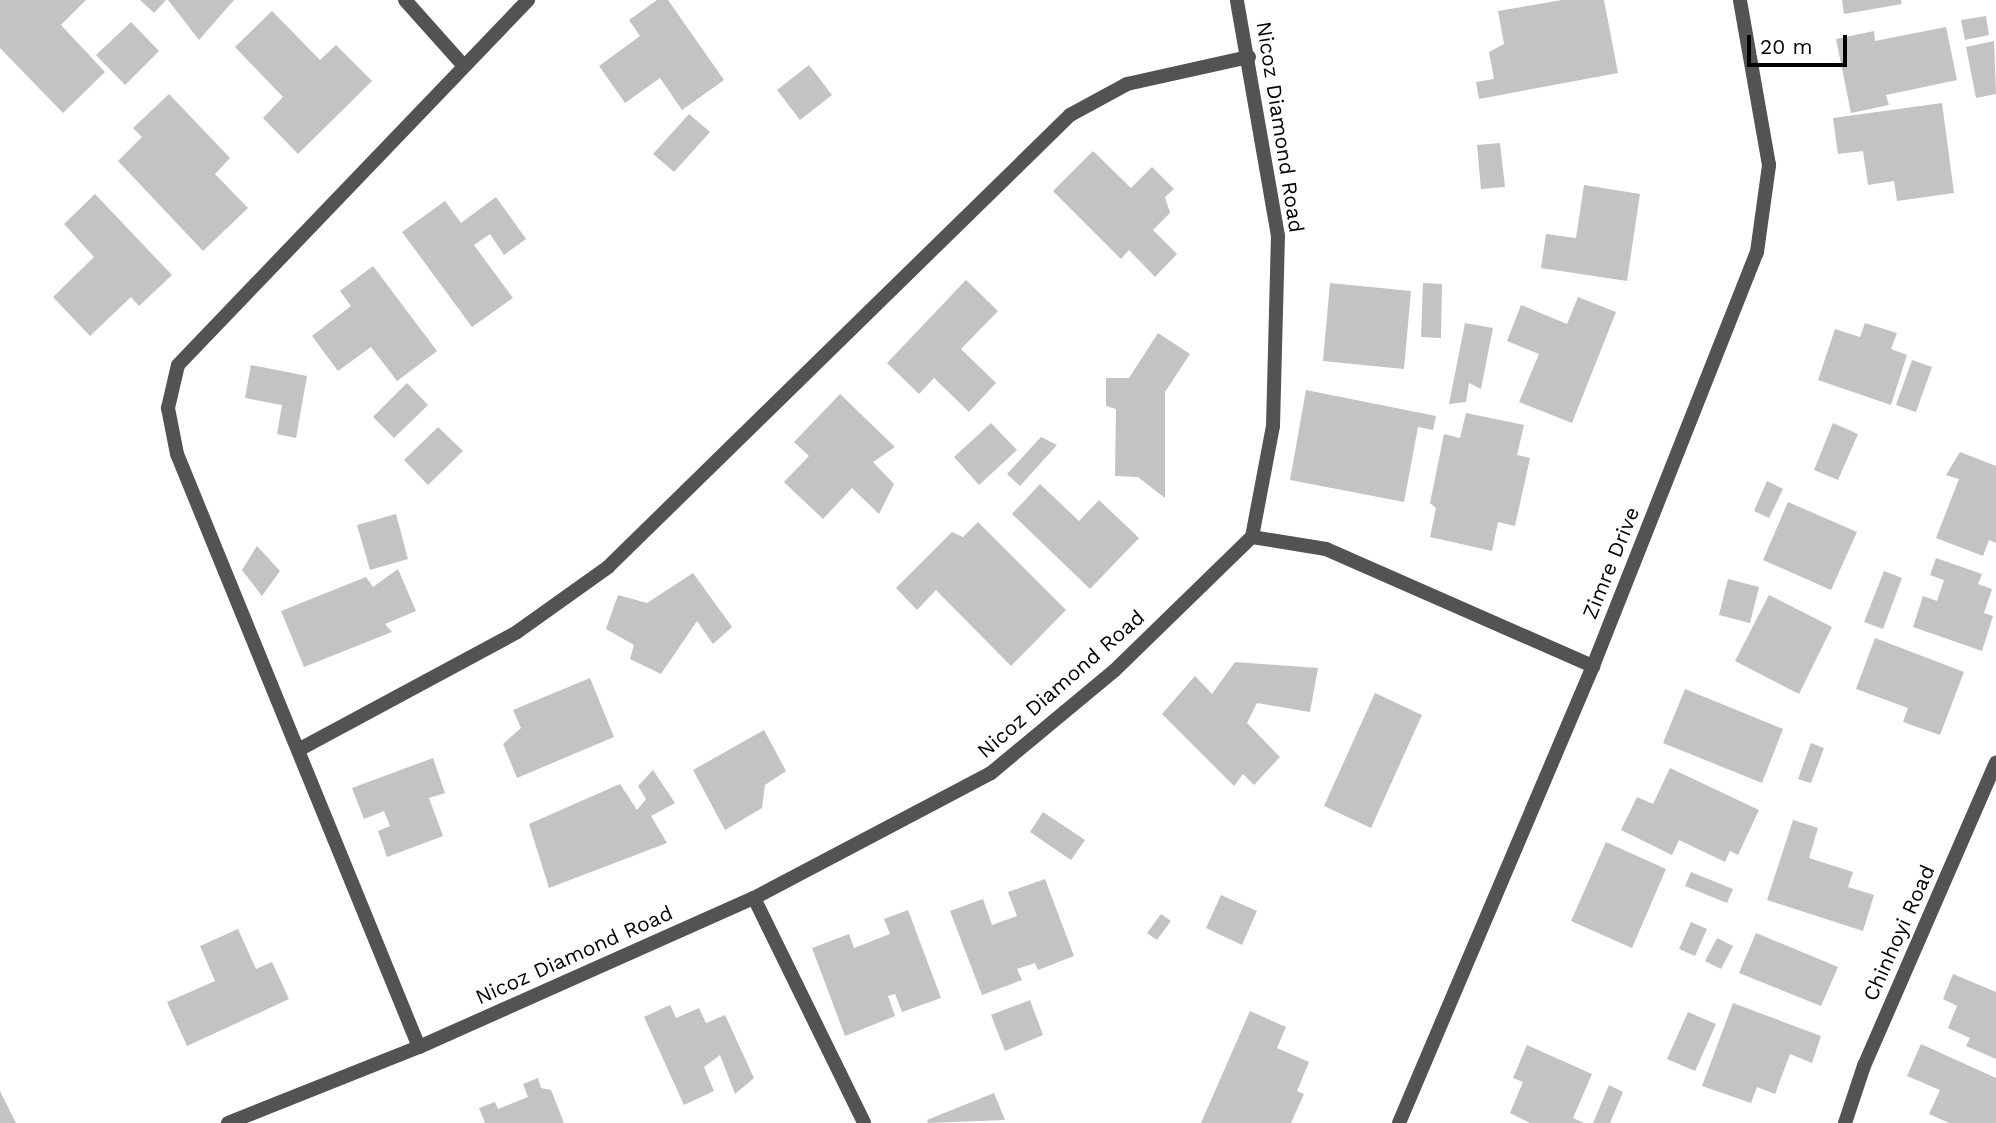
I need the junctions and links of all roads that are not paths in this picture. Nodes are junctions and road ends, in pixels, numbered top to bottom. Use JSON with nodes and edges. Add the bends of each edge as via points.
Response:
{"nodes":[{"id":1,"x":405,"y":0,"type":"edge"},
{"id":2,"x":528,"y":0,"type":"edge"},
{"id":3,"x":1237,"y":0,"type":"edge"},
{"id":4,"x":1740,"y":0,"type":"edge"},
{"id":5,"x":1250,"y":57,"type":"junction"},
{"id":6,"x":462,"y":64,"type":"junction"},
{"id":7,"x":1252,"y":537,"type":"junction"},
{"id":8,"x":1593,"y":666,"type":"junction"},
{"id":9,"x":300,"y":749,"type":"junction"},
{"id":10,"x":1996,"y":762,"type":"edge"},
{"id":11,"x":754,"y":898,"type":"junction"},
{"id":12,"x":419,"y":1047,"type":"junction"},
{"id":13,"x":228,"y":1123,"type":"edge"},
{"id":14,"x":864,"y":1123,"type":"edge"},
{"id":15,"x":1399,"y":1123,"type":"edge"},
{"id":16,"x":1845,"y":1123,"type":"edge"}],
"edges":[{"from":1,"to":6,"type":"street"},
{"from":2,"to":6,"type":"street"},
{"from":3,"to":5,"type":"street","name":"Nicoz Diamond Road"},
{"from":4,"to":8,"type":"street","name":"Zimre Drive","via":[[1769,165],[1757,252]]},
{"from":5,"to":7,"type":"street","name":"Nicoz Diamond Road","via":[[1278,236],[1273,426]]},
{"from":5,"to":9,"type":"street","via":[[1126,84],[1070,115],[608,567],[517,632]]},
{"from":6,"to":9,"type":"street","via":[[178,365],[170,397],[177,454]]},
{"from":7,"to":8,"type":"street","via":[[1326,549]]},
{"from":7,"to":11,"type":"street","name":"Nicoz Diamond Road","via":[[1115,670],[991,773]]},
{"from":8,"to":15,"type":"street","name":"Zimre Drive"},
{"from":9,"to":12,"type":"street","via":[[356,900]]},
{"from":10,"to":16,"type":"street","name":"Chinhoyi Road","via":[[1864,1066]]},
{"from":11,"to":12,"type":"street","name":"Nicoz Diamond Road"},
{"from":11,"to":14,"type":"street"},
{"from":12,"to":13,"type":"street","name":"Nicoz Diamond Road"}]}
